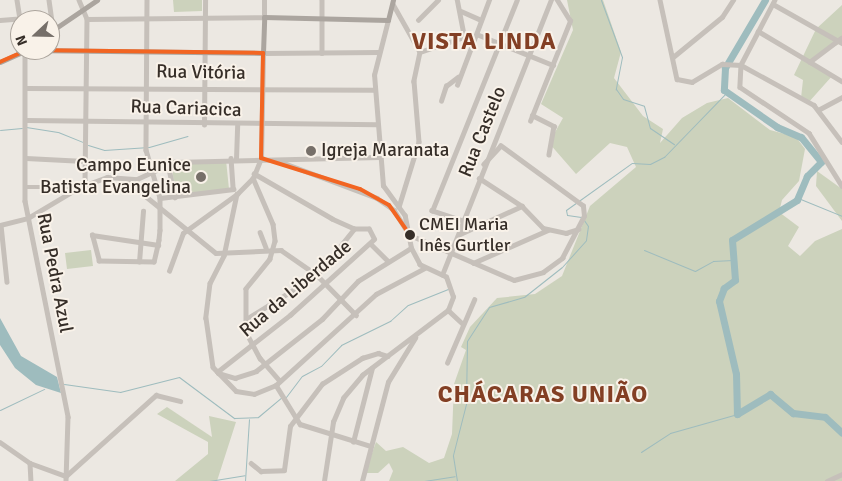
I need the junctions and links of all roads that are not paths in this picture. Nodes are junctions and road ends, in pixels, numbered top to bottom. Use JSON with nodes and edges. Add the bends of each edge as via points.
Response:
{"nodes":[{"id":1,"x":79,"y":0,"type":"edge"},
{"id":2,"x":97,"y":0,"type":"edge"},
{"id":3,"x":147,"y":0,"type":"edge"},
{"id":4,"x":205,"y":0,"type":"edge"},
{"id":5,"x":264,"y":0,"type":"edge"},
{"id":6,"x":322,"y":0,"type":"edge"},
{"id":7,"x":438,"y":0,"type":"edge"},
{"id":8,"x":457,"y":0,"type":"edge"},
{"id":9,"x":462,"y":0,"type":"edge"},
{"id":10,"x":489,"y":0,"type":"edge"},
{"id":11,"x":516,"y":0,"type":"edge"},
{"id":12,"x":550,"y":0,"type":"edge"},
{"id":13,"x":557,"y":0,"type":"edge"},
{"id":14,"x":660,"y":0,"type":"edge"},
{"id":15,"x":733,"y":0,"type":"edge"},
{"id":16,"x":393,"y":2,"type":"edge"},
{"id":17,"x":774,"y":2,"type":"edge"},
{"id":18,"x":460,"y":8,"type":"junction"},
{"id":19,"x":80,"y":10,"type":"junction"},
{"id":20,"x":147,"y":16,"type":"junction"},
{"id":21,"x":205,"y":17,"type":"junction"},
{"id":22,"x":264,"y":17,"type":"junction"},
{"id":23,"x":322,"y":18,"type":"junction"},
{"id":24,"x":86,"y":19,"type":"junction"},
{"id":25,"x":388,"y":20,"type":"junction"},
{"id":26,"x":418,"y":20,"type":"dead end"},
{"id":27,"x":481,"y":20,"type":"junction"},
{"id":28,"x":60,"y":24,"type":"edge"},
{"id":29,"x":758,"y":32,"type":"junction"},
{"id":30,"x":478,"y":36,"type":"junction"},
{"id":31,"x":841,"y":41,"type":"edge"},
{"id":32,"x":500,"y":43,"type":"junction"},
{"id":33,"x":60,"y":52,"type":"edge"},
{"id":34,"x":86,"y":52,"type":"junction"},
{"id":35,"x":204,"y":52,"type":"junction"},
{"id":36,"x":379,"y":52,"type":"junction"},
{"id":37,"x":420,"y":52,"type":"junction"},
{"id":38,"x":145,"y":53,"type":"junction"},
{"id":39,"x":264,"y":53,"type":"junction"},
{"id":40,"x":322,"y":53,"type":"junction"},
{"id":41,"x":530,"y":55,"type":"junction"},
{"id":42,"x":674,"y":57,"type":"junction"},
{"id":43,"x":26,"y":60,"type":"edge"},
{"id":44,"x":810,"y":62,"type":"junction"},
{"id":45,"x":739,"y":64,"type":"junction"},
{"id":46,"x":553,"y":65,"type":"junction"},
{"id":47,"x":458,"y":76,"type":"junction"},
{"id":48,"x":842,"y":81,"type":"edge"},
{"id":49,"x":456,"y":85,"type":"dead end"},
{"id":50,"x":86,"y":87,"type":"junction"},
{"id":51,"x":26,"y":88,"type":"junction"},
{"id":52,"x":145,"y":88,"type":"junction"},
{"id":53,"x":204,"y":88,"type":"junction"},
{"id":54,"x":262,"y":89,"type":"junction"},
{"id":55,"x":375,"y":90,"type":"junction"},
{"id":56,"x":842,"y":97,"type":"edge"},
{"id":57,"x":441,"y":101,"type":"dead end"},
{"id":58,"x":818,"y":110,"type":"junction"},
{"id":59,"x":532,"y":115,"type":"junction"},
{"id":60,"x":26,"y":120,"type":"junction"},
{"id":61,"x":86,"y":121,"type":"junction"},
{"id":62,"x":530,"y":121,"type":"dead end"},
{"id":63,"x":145,"y":122,"type":"junction"},
{"id":64,"x":377,"y":124,"type":"junction"},
{"id":65,"x":204,"y":125,"type":"junction"},
{"id":66,"x":237,"y":125,"type":"junction"},
{"id":67,"x":262,"y":125,"type":"junction"},
{"id":68,"x":842,"y":142,"type":"edge"},
{"id":69,"x":549,"y":155,"type":"dead end"},
{"id":70,"x":379,"y":157,"type":"junction"},
{"id":71,"x":26,"y":158,"type":"junction"},
{"id":72,"x":261,"y":158,"type":"junction"},
{"id":73,"x":233,"y":159,"type":"junction"},
{"id":74,"x":275,"y":160,"type":"junction"},
{"id":75,"x":84,"y":161,"type":"junction"},
{"id":76,"x":168,"y":164,"type":"junction"},
{"id":77,"x":484,"y":164,"type":"junction"},
{"id":78,"x":151,"y":172,"type":"junction"},
{"id":79,"x":254,"y":176,"type":"junction"},
{"id":80,"x":479,"y":178,"type":"junction"},
{"id":81,"x":126,"y":180,"type":"junction"},
{"id":82,"x":82,"y":186,"type":"junction"},
{"id":83,"x":842,"y":186,"type":"edge"},
{"id":84,"x":26,"y":187,"type":"junction"},
{"id":85,"x":233,"y":189,"type":"junction"},
{"id":86,"x":237,"y":194,"type":"junction"},
{"id":87,"x":175,"y":197,"type":"junction"},
{"id":88,"x":160,"y":198,"type":"junction"},
{"id":89,"x":159,"y":204,"type":"junction"},
{"id":90,"x":522,"y":206,"type":"junction"},
{"id":91,"x":400,"y":207,"type":"junction"},
{"id":92,"x":143,"y":211,"type":"dead end"},
{"id":93,"x":28,"y":218,"type":"junction"},
{"id":94,"x":463,"y":222,"type":"junction"},
{"id":95,"x":0,"y":225,"type":"edge"},
{"id":96,"x":189,"y":228,"type":"junction"},
{"id":97,"x":354,"y":229,"type":"junction"},
{"id":98,"x":578,"y":229,"type":"junction"},
{"id":99,"x":548,"y":230,"type":"junction"},
{"id":100,"x":260,"y":232,"type":"dead end"},
{"id":101,"x":410,"y":235,"type":"junction"},
{"id":102,"x":459,"y":235,"type":"junction"},
{"id":103,"x":140,"y":242,"type":"junction"},
{"id":104,"x":372,"y":244,"type":"junction"},
{"id":105,"x":158,"y":245,"type":"junction"},
{"id":106,"x":266,"y":248,"type":"junction"},
{"id":107,"x":275,"y":248,"type":"junction"},
{"id":108,"x":411,"y":248,"type":"junction"},
{"id":109,"x":451,"y":254,"type":"junction"},
{"id":110,"x":224,"y":256,"type":"junction"},
{"id":111,"x":388,"y":261,"type":"junction"},
{"id":112,"x":139,"y":262,"type":"junction"},
{"id":113,"x":473,"y":263,"type":"junction"},
{"id":114,"x":426,"y":268,"type":"junction"},
{"id":115,"x":169,"y":271,"type":"dead end"},
{"id":116,"x":316,"y":274,"type":"junction"},
{"id":117,"x":442,"y":275,"type":"junction"},
{"id":118,"x":7,"y":282,"type":"dead end"},
{"id":119,"x":326,"y":284,"type":"junction"},
{"id":120,"x":339,"y":297,"type":"junction"},
{"id":121,"x":474,"y":300,"type":"dead end"},
{"id":122,"x":448,"y":310,"type":"junction"},
{"id":123,"x":356,"y":316,"type":"junction"},
{"id":124,"x":248,"y":318,"type":"junction"},
{"id":125,"x":462,"y":323,"type":"junction"},
{"id":126,"x":418,"y":332,"type":"junction"},
{"id":127,"x":252,"y":346,"type":"junction"},
{"id":128,"x":388,"y":356,"type":"junction"},
{"id":129,"x":447,"y":363,"type":"dead end"},
{"id":130,"x":265,"y":364,"type":"junction"},
{"id":131,"x":372,"y":368,"type":"junction"},
{"id":132,"x":217,"y":372,"type":"junction"},
{"id":133,"x":278,"y":383,"type":"junction"},
{"id":134,"x":180,"y":401,"type":"dead end"},
{"id":135,"x":294,"y":418,"type":"junction"},
{"id":136,"x":333,"y":438,"type":"junction"},
{"id":137,"x":0,"y":442,"type":"edge"},
{"id":138,"x":353,"y":442,"type":"junction"},
{"id":139,"x":372,"y":446,"type":"junction"},
{"id":140,"x":251,"y":462,"type":"dead end"},
{"id":141,"x":30,"y":463,"type":"junction"},
{"id":142,"x":842,"y":474,"type":"edge"},
{"id":143,"x":66,"y":478,"type":"edge"},
{"id":144,"x":31,"y":481,"type":"edge"},
{"id":145,"x":324,"y":481,"type":"edge"},
{"id":146,"x":362,"y":481,"type":"edge"},
{"id":147,"x":827,"y":481,"type":"edge"}],
"edges":[{"from":1,"to":19,"type":"street"},
{"from":2,"to":19,"type":"main road"},
{"from":3,"to":20,"type":"street"},
{"from":4,"to":21,"type":"street"},
{"from":5,"to":22,"type":"street"},
{"from":6,"to":23,"type":"street"},
{"from":7,"to":26,"type":"street"},
{"from":8,"to":18,"type":"street"},
{"from":9,"to":18,"type":"street"},
{"from":10,"to":27,"type":"street"},
{"from":11,"to":32,"type":"street"},
{"from":12,"to":41,"type":"street","name":"Rua Castelo"},
{"from":13,"to":46,"type":"street","via":[[570,20]]},
{"from":14,"to":42,"type":"street"},
{"from":15,"to":42,"type":"street","via":[[722,16]]},
{"from":16,"to":25,"type":"main road"},
{"from":16,"to":37,"type":"street"},
{"from":17,"to":29,"type":"street"},
{"from":17,"to":31,"type":"street"},
{"from":18,"to":27,"type":"street"},
{"from":18,"to":37,"type":"street","via":[[464,37]]},
{"from":19,"to":24,"type":"street"},
{"from":19,"to":28,"type":"main road"},
{"from":20,"to":21,"type":"street"},
{"from":20,"to":24,"type":"street"},
{"from":20,"to":38,"type":"street"},
{"from":21,"to":22,"type":"street"},
{"from":21,"to":35,"type":"street"},
{"from":22,"to":23,"type":"main road"},
{"from":22,"to":39,"type":"main road"},
{"from":23,"to":25,"type":"main road"},
{"from":23,"to":40,"type":"street"},
{"from":24,"to":34,"type":"street"},
{"from":25,"to":36,"type":"street"},
{"from":27,"to":30,"type":"street"},
{"from":29,"to":44,"type":"street"},
{"from":29,"to":45,"type":"street"},
{"from":30,"to":32,"type":"street"},
{"from":30,"to":47,"type":"street"},
{"from":31,"to":44,"type":"street"},
{"from":32,"to":41,"type":"street"},
{"from":32,"to":94,"type":"street","via":[[432,211]]},
{"from":33,"to":34,"type":"main road"},
{"from":34,"to":38,"type":"main road"},
{"from":34,"to":50,"type":"street"},
{"from":35,"to":38,"type":"main road"},
{"from":35,"to":39,"type":"main road"},
{"from":35,"to":53,"type":"street"},
{"from":36,"to":40,"type":"street"},
{"from":36,"to":55,"type":"street"},
{"from":37,"to":91,"type":"street","via":[[414,81],[419,142]]},
{"from":38,"to":52,"type":"street"},
{"from":39,"to":40,"type":"street"},
{"from":39,"to":54,"type":"street"},
{"from":41,"to":46,"type":"street"},
{"from":41,"to":77,"type":"street","name":"Rua Castelo"},
{"from":42,"to":45,"type":"street","via":[[674,76],[686,82],[726,63]]},
{"from":43,"to":51,"type":"street","name":"Rua Pedra Azul"},
{"from":44,"to":48,"type":"street"},
{"from":45,"to":58,"type":"street"},
{"from":45,"to":83,"type":"street","via":[[738,80],[743,93],[807,130]]},
{"from":46,"to":59,"type":"street"},
{"from":47,"to":49,"type":"street"},
{"from":47,"to":57,"type":"street","via":[[446,86]]},
{"from":50,"to":51,"type":"street","name":"Rua Vitória"},
{"from":50,"to":52,"type":"street","name":"Rua Vitória"},
{"from":50,"to":61,"type":"street"},
{"from":51,"to":60,"type":"street","name":"Rua Pedra Azul"},
{"from":52,"to":53,"type":"street","name":"Rua Vitória"},
{"from":52,"to":63,"type":"street"},
{"from":53,"to":54,"type":"street","name":"Rua Vitória"},
{"from":53,"to":65,"type":"street"},
{"from":54,"to":55,"type":"street","name":"Rua Vitória"},
{"from":54,"to":67,"type":"street"},
{"from":55,"to":64,"type":"street"},
{"from":56,"to":58,"type":"street"},
{"from":58,"to":68,"type":"street"},
{"from":59,"to":62,"type":"street"},
{"from":59,"to":69,"type":"street","via":[[554,126]]},
{"from":60,"to":61,"type":"street","name":"Rua Cariacica"},
{"from":60,"to":71,"type":"street","name":"Rua Pedra Azul"},
{"from":61,"to":63,"type":"street","name":"Rua Cariacica"},
{"from":61,"to":75,"type":"street"},
{"from":63,"to":65,"type":"street","name":"Rua Cariacica"},
{"from":63,"to":78,"type":"street"},
{"from":64,"to":67,"type":"street","name":"Rua Cariacica"},
{"from":64,"to":70,"type":"street"},
{"from":65,"to":66,"type":"street","name":"Rua Cariacica"},
{"from":66,"to":67,"type":"street","name":"Rua Cariacica"},
{"from":66,"to":73,"type":"street"},
{"from":67,"to":72,"type":"street"},
{"from":70,"to":74,"type":"street"},
{"from":70,"to":91,"type":"street","via":[[384,191]]},
{"from":71,"to":75,"type":"street"},
{"from":71,"to":84,"type":"street","name":"Rua Pedra Azul"},
{"from":72,"to":73,"type":"street"},
{"from":72,"to":74,"type":"street"},
{"from":72,"to":79,"type":"street"},
{"from":73,"to":76,"type":"street"},
{"from":73,"to":85,"type":"street"},
{"from":74,"to":101,"type":"street","via":[[377,198],[394,210]]},
{"from":75,"to":82,"type":"street"},
{"from":76,"to":78,"type":"street"},
{"from":76,"to":87,"type":"street"},
{"from":77,"to":80,"type":"street","name":"Rua Castelo"},
{"from":77,"to":98,"type":"street","via":[[501,146],[583,206],[584,216]]},
{"from":78,"to":81,"type":"street"},
{"from":78,"to":88,"type":"street"},
{"from":79,"to":86,"type":"street"},
{"from":79,"to":97,"type":"street","name":"Rua da Liberdade"},
{"from":79,"to":107,"type":"street","via":[[273,224]]},
{"from":80,"to":90,"type":"street"},
{"from":80,"to":94,"type":"street","name":"Rua Castelo"},
{"from":81,"to":82,"type":"street","via":[[106,177]]},
{"from":81,"to":89,"type":"street"},
{"from":82,"to":84,"type":"street"},
{"from":82,"to":93,"type":"street"},
{"from":84,"to":93,"type":"street","name":"Rua Pedra Azul"},
{"from":85,"to":86,"type":"street"},
{"from":85,"to":87,"type":"street"},
{"from":86,"to":96,"type":"street"},
{"from":86,"to":110,"type":"street"},
{"from":87,"to":88,"type":"street"},
{"from":88,"to":89,"type":"street"},
{"from":89,"to":96,"type":"street"},
{"from":89,"to":105,"type":"street"},
{"from":90,"to":99,"type":"street"},
{"from":90,"to":102,"type":"street"},
{"from":91,"to":101,"type":"street"},
{"from":92,"to":103,"type":"street"},
{"from":93,"to":95,"type":"street"},
{"from":93,"to":143,"type":"street","name":"Rua Pedra Azul","via":[[63,392],[70,441]]},
{"from":94,"to":102,"type":"street","name":"Rua Castelo"},
{"from":95,"to":118,"type":"street"},
{"from":96,"to":110,"type":"street"},
{"from":96,"to":115,"type":"street","via":[[182,236]]},
{"from":97,"to":104,"type":"street","name":"Rua da Liberdade","via":[[371,230]]},
{"from":97,"to":116,"type":"street"},
{"from":98,"to":99,"type":"street"},
{"from":98,"to":113,"type":"street","via":[[562,258],[527,279],[506,279]]},
{"from":99,"to":113,"type":"street"},
{"from":100,"to":106,"type":"street"},
{"from":101,"to":108,"type":"street"},
{"from":101,"to":109,"type":"street"},
{"from":102,"to":109,"type":"street","name":"Rua Castelo"},
{"from":103,"to":105,"type":"street"},
{"from":103,"to":112,"type":"street"},
{"from":103,"to":112,"type":"street","via":[[92,235],[97,260]]},
{"from":104,"to":111,"type":"street"},
{"from":104,"to":119,"type":"street","name":"Rua da Liberdade"},
{"from":105,"to":112,"type":"street","via":[[154,262]]},
{"from":106,"to":107,"type":"street"},
{"from":106,"to":110,"type":"street"},
{"from":107,"to":116,"type":"street"},
{"from":107,"to":124,"type":"street","via":[[246,289]]},
{"from":108,"to":111,"type":"street"},
{"from":108,"to":114,"type":"street"},
{"from":109,"to":113,"type":"street"},
{"from":109,"to":117,"type":"street","name":"Rua Castelo"},
{"from":110,"to":132,"type":"street","via":[[210,283],[206,318],[209,354]]},
{"from":111,"to":120,"type":"street"},
{"from":114,"to":117,"type":"street"},
{"from":114,"to":123,"type":"street","via":[[376,294]]},
{"from":116,"to":119,"type":"street"},
{"from":116,"to":124,"type":"street"},
{"from":117,"to":122,"type":"street","via":[[453,291]]},
{"from":119,"to":120,"type":"street"},
{"from":119,"to":127,"type":"street","name":"Rua da Liberdade"},
{"from":120,"to":123,"type":"street"},
{"from":120,"to":130,"type":"street","via":[[322,319]]},
{"from":121,"to":125,"type":"street"},
{"from":122,"to":125,"type":"street"},
{"from":122,"to":126,"type":"street"},
{"from":123,"to":133,"type":"street"},
{"from":124,"to":127,"type":"street","via":[[246,332]]},
{"from":125,"to":129,"type":"street"},
{"from":126,"to":128,"type":"street"},
{"from":126,"to":139,"type":"street","via":[[388,382]]},
{"from":127,"to":130,"type":"street"},
{"from":127,"to":132,"type":"street","name":"Rua da Liberdade"},
{"from":128,"to":131,"type":"street"},
{"from":128,"to":135,"type":"street","via":[[374,353],[343,368],[322,384]]},
{"from":130,"to":132,"type":"street","via":[[240,377]]},
{"from":130,"to":133,"type":"street"},
{"from":131,"to":136,"type":"street","via":[[339,405]]},
{"from":131,"to":138,"type":"street"},
{"from":132,"to":133,"type":"street","via":[[241,392],[260,393]]},
{"from":133,"to":135,"type":"street"},
{"from":134,"to":143,"type":"street","via":[[156,395]]},
{"from":135,"to":136,"type":"street"},
{"from":135,"to":140,"type":"street","via":[[284,470],[261,470]]},
{"from":136,"to":138,"type":"street"},
{"from":136,"to":145,"type":"street"},
{"from":137,"to":141,"type":"street"},
{"from":138,"to":139,"type":"street"},
{"from":139,"to":146,"type":"street"},
{"from":141,"to":143,"type":"street"},
{"from":141,"to":144,"type":"street"},
{"from":142,"to":147,"type":"street"}]}
